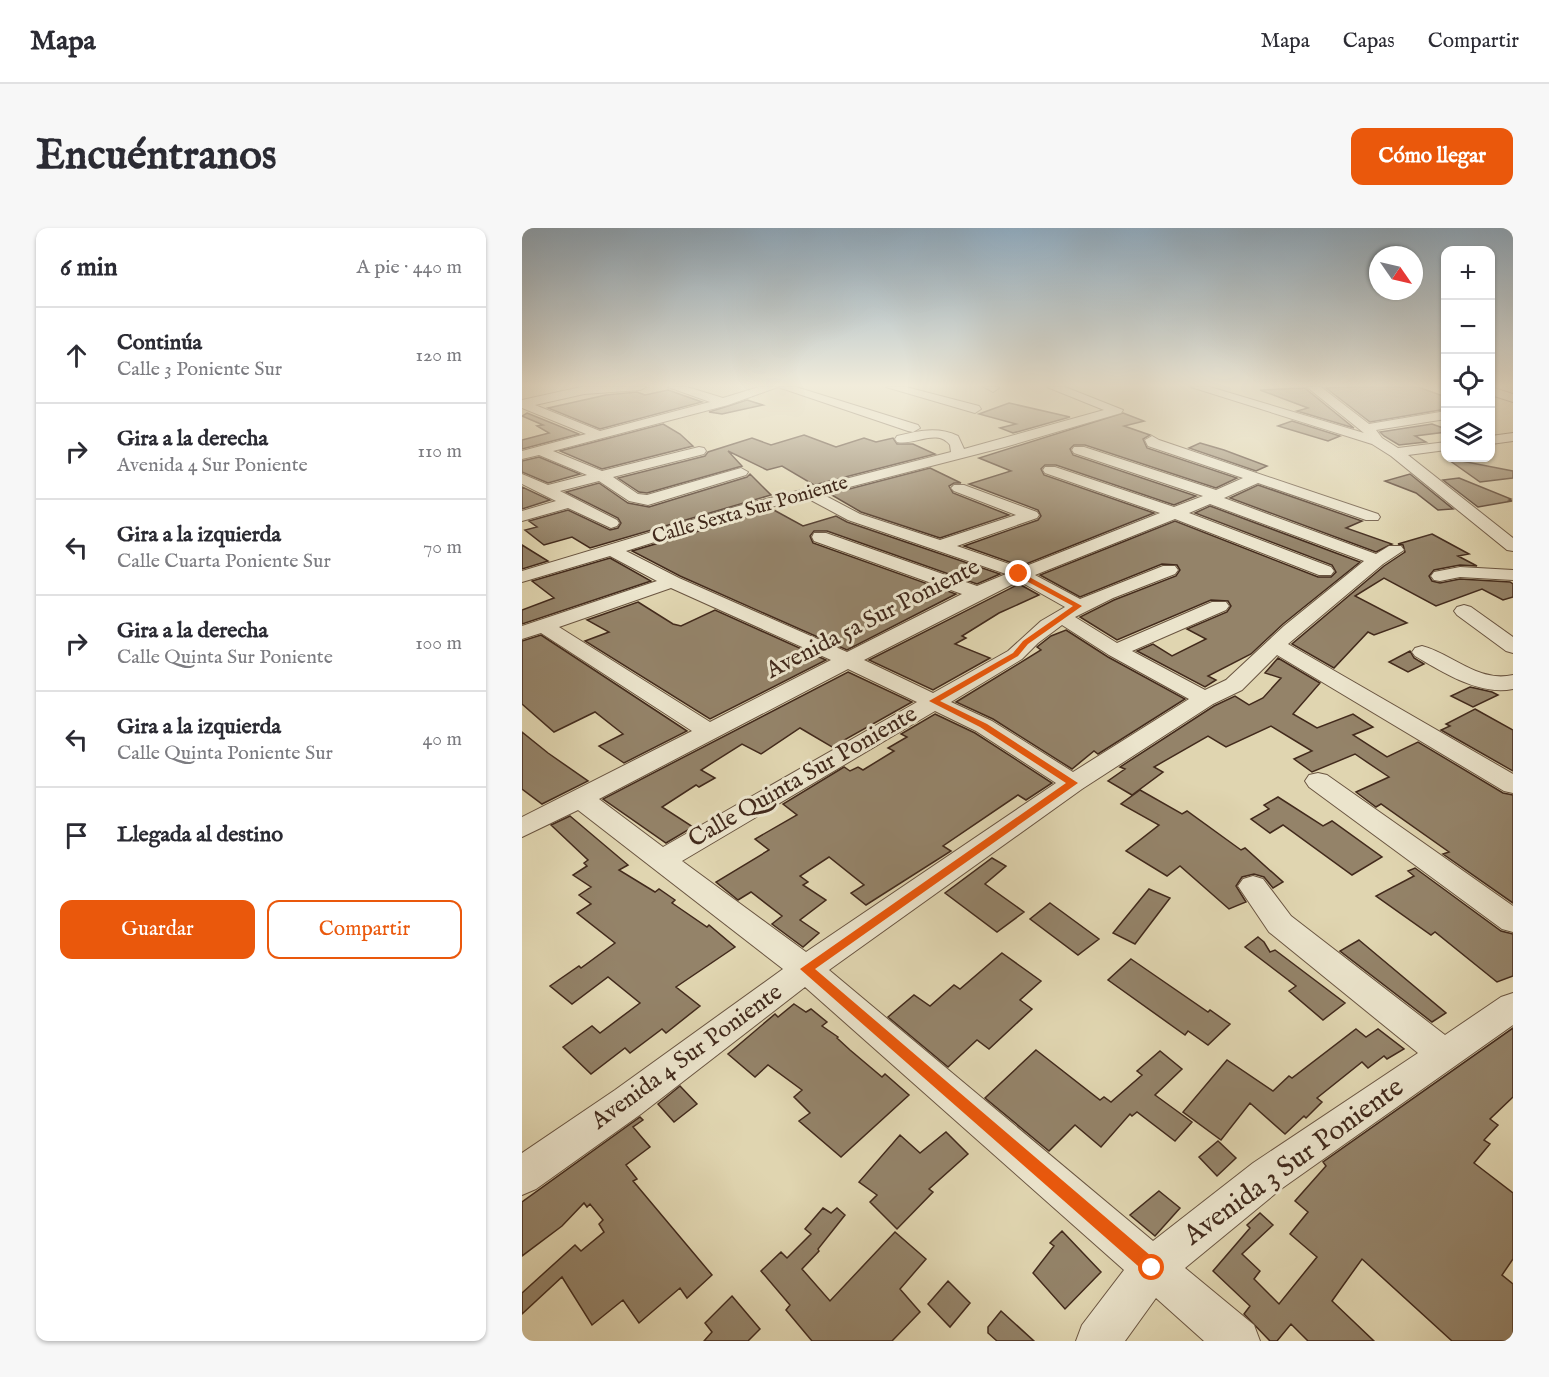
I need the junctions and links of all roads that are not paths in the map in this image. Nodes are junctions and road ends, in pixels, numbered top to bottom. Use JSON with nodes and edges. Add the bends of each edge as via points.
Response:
{"nodes":[{"id":1,"x":584,"y":439,"type":"edge"},
{"id":2,"x":915,"y":439,"type":"edge"},
{"id":3,"x":954,"y":439,"type":"edge"},
{"id":4,"x":1012,"y":439,"type":"edge"},
{"id":5,"x":1154,"y":439,"type":"edge"},
{"id":6,"x":1370,"y":439,"type":"edge"},
{"id":7,"x":1377,"y":441,"type":"joint"},
{"id":8,"x":628,"y":442,"type":"dead end"},
{"id":9,"x":1441,"y":447,"type":"edge"},
{"id":10,"x":541,"y":450,"type":"junction"},
{"id":11,"x":1079,"y":450,"type":"dead end"},
{"id":12,"x":699,"y":451,"type":"dead end"},
{"id":13,"x":1396,"y":453,"type":"junction"},
{"id":14,"x":958,"y":454,"type":"junction"},
{"id":15,"x":522,"y":455,"type":"edge"},
{"id":16,"x":558,"y":459,"type":"junction"},
{"id":17,"x":932,"y":460,"type":"junction"},
{"id":18,"x":1050,"y":470,"type":"dead end"},
{"id":19,"x":741,"y":472,"type":"dead end"},
{"id":20,"x":601,"y":476,"type":"junction"},
{"id":21,"x":522,"y":478,"type":"edge"},
{"id":22,"x":1257,"y":478,"type":"junction"},
{"id":23,"x":543,"y":488,"type":"junction"},
{"id":24,"x":959,"y":488,"type":"dead end"},
{"id":25,"x":1000,"y":488,"type":"dead end"},
{"id":26,"x":522,"y":489,"type":"edge"},
{"id":27,"x":809,"y":493,"type":"junction"},
{"id":28,"x":978,"y":495,"type":"junction"},
{"id":29,"x":1214,"y":498,"type":"junction"},
{"id":30,"x":571,"y":501,"type":"junction"},
{"id":31,"x":1175,"y":513,"type":"junction"},
{"id":32,"x":522,"y":516,"type":"edge"},
{"id":33,"x":1372,"y":517,"type":"dead end"},
{"id":34,"x":611,"y":523,"type":"dead end"},
{"id":35,"x":820,"y":537,"type":"dead end"},
{"id":36,"x":1510,"y":540,"type":"edge"},
{"id":37,"x":939,"y":546,"type":"junction"},
{"id":38,"x":612,"y":550,"type":"junction"},
{"id":39,"x":1169,"y":570,"type":"dead end"},
{"id":40,"x":1324,"y":571,"type":"dead end"},
{"id":41,"x":1019,"y":574,"type":"junction"},
{"id":42,"x":1513,"y":575,"type":"edge"},
{"id":43,"x":1440,"y":576,"type":"dead end"},
{"id":44,"x":522,"y":578,"type":"edge"},
{"id":45,"x":672,"y":582,"type":"junction"},
{"id":46,"x":978,"y":593,"type":"junction"},
{"id":47,"x":1219,"y":606,"type":"dead end"},
{"id":48,"x":1070,"y":611,"type":"junction"},
{"id":49,"x":1464,"y":611,"type":"dead end"},
{"id":50,"x":543,"y":626,"type":"junction"},
{"id":51,"x":522,"y":633,"type":"edge"},
{"id":52,"x":1274,"y":645,"type":"junction"},
{"id":53,"x":1513,"y":647,"type":"edge"},
{"id":54,"x":1116,"y":651,"type":"junction"},
{"id":55,"x":1422,"y":652,"type":"dead end"},
{"id":56,"x":849,"y":661,"type":"junction"},
{"id":57,"x":1513,"y":682,"type":"edge"},
{"id":58,"x":1205,"y":699,"type":"junction"},
{"id":59,"x":934,"y":701,"type":"junction"},
{"id":60,"x":707,"y":730,"type":"junction"},
{"id":61,"x":1318,"y":781,"type":"dead end"},
{"id":62,"x":1073,"y":783,"type":"junction"},
{"id":63,"x":1513,"y":785,"type":"edge"},
{"id":64,"x":582,"y":799,"type":"junction"},
{"id":65,"x":522,"y":828,"type":"edge"},
{"id":66,"x":663,"y":859,"type":"junction"},
{"id":67,"x":1253,"y":886,"type":"dead end"},
{"id":68,"x":1513,"y":921,"type":"edge"},
{"id":69,"x":806,"y":969,"type":"junction"},
{"id":70,"x":1513,"y":1006,"type":"edge"},
{"id":71,"x":1444,"y":1054,"type":"junction"},
{"id":72,"x":522,"y":1176,"type":"edge"},
{"id":73,"x":1152,"y":1268,"type":"junction"},
{"id":74,"x":1098,"y":1341,"type":"edge"},
{"id":75,"x":1238,"y":1341,"type":"edge"}],
"edges":[{"from":1,"to":10,"type":"street"},
{"from":2,"to":17,"type":"street","via":[[905,443]]},
{"from":3,"to":14,"type":"street","via":[[959,445]]},
{"from":4,"to":14,"type":"street","name":"Calle Sexta Sur Poniente"},
{"from":5,"to":22,"type":"street","via":[[1153,443]]},
{"from":6,"to":7,"type":"street"},
{"from":7,"to":13,"type":"street"},
{"from":8,"to":16,"type":"street"},
{"from":9,"to":13,"type":"street"},
{"from":10,"to":15,"type":"street"},
{"from":10,"to":16,"type":"street"},
{"from":11,"to":29,"type":"street"},
{"from":12,"to":20,"type":"street"},
{"from":13,"to":36,"type":"street"},
{"from":14,"to":17,"type":"street","name":"Calle Sexta Sur Poniente"},
{"from":16,"to":20,"type":"street"},
{"from":17,"to":27,"type":"street","name":"Calle Sexta Sur Poniente"},
{"from":18,"to":31,"type":"street"},
{"from":19,"to":20,"type":"street","via":[[648,500],[634,498]]},
{"from":20,"to":23,"type":"street"},
{"from":21,"to":23,"type":"street"},
{"from":22,"to":29,"type":"street","name":"Avenida 5a Sur Poniente"},
{"from":22,"to":33,"type":"street"},
{"from":23,"to":26,"type":"street"},
{"from":23,"to":30,"type":"street"},
{"from":24,"to":28,"type":"street"},
{"from":25,"to":28,"type":"street"},
{"from":27,"to":37,"type":"street","via":[[854,517]]},
{"from":27,"to":38,"type":"street","name":"Calle Sexta Sur Poniente"},
{"from":28,"to":37,"type":"street","via":[[1031,515]]},
{"from":29,"to":31,"type":"street","name":"Avenida 5a Sur Poniente"},
{"from":29,"to":52,"type":"street","name":"Avenida 4 Sur Poniente","via":[[1386,555]]},
{"from":30,"to":32,"type":"street"},
{"from":30,"to":34,"type":"street"},
{"from":31,"to":40,"type":"street"},
{"from":31,"to":41,"type":"street","name":"Avenida 5a Sur Poniente"},
{"from":35,"to":46,"type":"street"},
{"from":37,"to":41,"type":"street"},
{"from":38,"to":44,"type":"street","name":"Calle Sexta Sur Poniente"},
{"from":38,"to":45,"type":"street"},
{"from":39,"to":48,"type":"street","name":"Calle Quinta Sur Poniente"},
{"from":41,"to":46,"type":"street","name":"Avenida 5a Sur Poniente"},
{"from":41,"to":48,"type":"street"},
{"from":42,"to":43,"type":"street","via":[[1460,572]]},
{"from":45,"to":50,"type":"street","name":"Calle Sexta Sur Poniente"},
{"from":45,"to":56,"type":"street"},
{"from":46,"to":56,"type":"street","name":"Avenida 5a Sur Poniente"},
{"from":47,"to":54,"type":"street"},
{"from":48,"to":54,"type":"street"},
{"from":48,"to":59,"type":"street","name":"Calle Quinta Sur Poniente","via":[[1015,654]]},
{"from":49,"to":53,"type":"street"},
{"from":50,"to":51,"type":"street","name":"Calle Sexta Sur Poniente"},
{"from":50,"to":60,"type":"street"},
{"from":52,"to":58,"type":"street","name":"Avenida 4 Sur Poniente","via":[[1234,685]]},
{"from":52,"to":63,"type":"street"},
{"from":54,"to":58,"type":"street"},
{"from":55,"to":57,"type":"street","via":[[1477,679]]},
{"from":56,"to":59,"type":"street"},
{"from":56,"to":60,"type":"street","name":"Avenida 5a Sur Poniente"},
{"from":58,"to":62,"type":"street","name":"Avenida 4 Sur Poniente"},
{"from":59,"to":62,"type":"street","via":[[984,726]]},
{"from":59,"to":66,"type":"street","name":"Calle Quinta Sur Poniente"},
{"from":60,"to":64,"type":"street","name":"Avenida 5a Sur Poniente"},
{"from":61,"to":68,"type":"street"},
{"from":62,"to":69,"type":"street","name":"Avenida 4 Sur Poniente"},
{"from":64,"to":65,"type":"street","name":"Avenida 5a Sur Poniente"},
{"from":64,"to":66,"type":"street"},
{"from":66,"to":69,"type":"street"},
{"from":67,"to":71,"type":"street","via":[[1280,924]]},
{"from":69,"to":72,"type":"street","name":"Avenida 4 Sur Poniente"},
{"from":69,"to":73,"type":"street"},
{"from":70,"to":71,"type":"street","name":"Avenida 3 Sur Poniente"},
{"from":71,"to":73,"type":"street","name":"Avenida 3 Sur Poniente","via":[[1267,1176]]},
{"from":73,"to":74,"type":"street","name":"Avenida 3 Sur Poniente"},
{"from":73,"to":75,"type":"street"}]}
